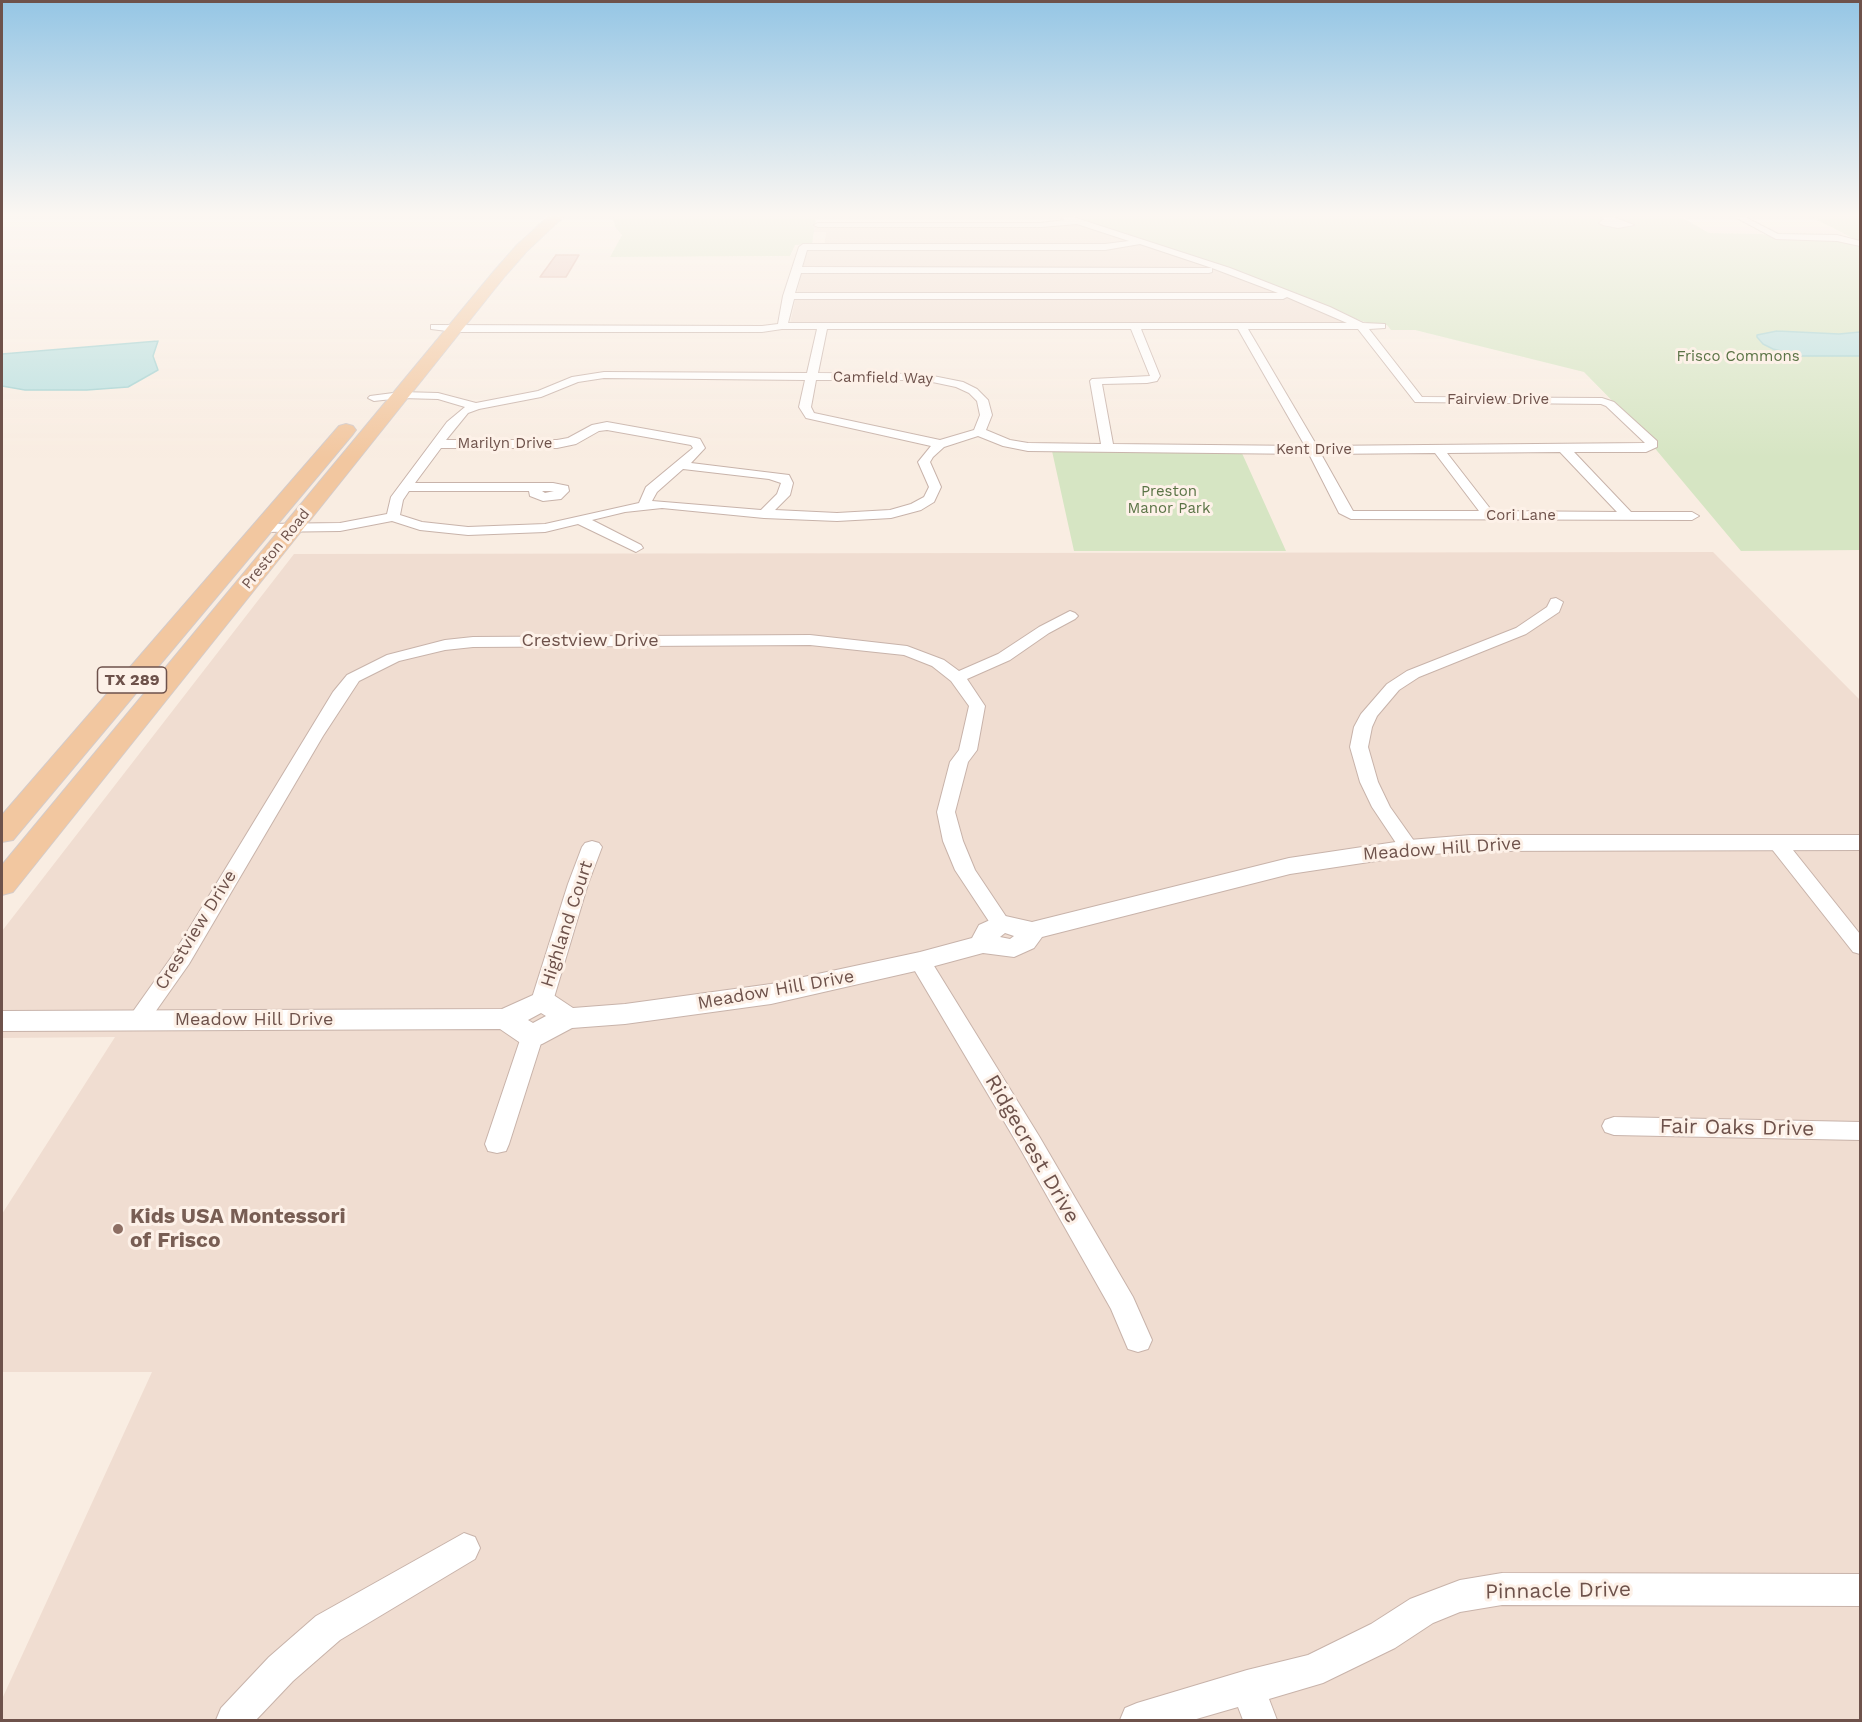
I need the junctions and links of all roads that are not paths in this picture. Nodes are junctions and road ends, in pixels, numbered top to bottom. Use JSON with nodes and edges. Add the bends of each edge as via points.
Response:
{"nodes":[{"id":1,"x":460,"y":297,"type":"edge"},
{"id":2,"x":481,"y":297,"type":"edge"},
{"id":3,"x":788,"y":297,"type":"edge"},
{"id":4,"x":1298,"y":297,"type":"edge"},
{"id":5,"x":782,"y":326,"type":"junction"},
{"id":6,"x":1240,"y":326,"type":"junction"},
{"id":7,"x":1361,"y":326,"type":"junction"},
{"id":8,"x":1381,"y":326,"type":"dead end"},
{"id":9,"x":435,"y":327,"type":"junction"},
{"id":10,"x":457,"y":327,"type":"junction"},
{"id":11,"x":822,"y":327,"type":"junction"},
{"id":12,"x":1135,"y":327,"type":"junction"},
{"id":13,"x":420,"y":344,"type":"dead end"},
{"id":14,"x":812,"y":377,"type":"junction"},
{"id":15,"x":396,"y":392,"type":"junction"},
{"id":16,"x":476,"y":406,"type":"junction"},
{"id":17,"x":464,"y":411,"type":"junction"},
{"id":18,"x":979,"y":432,"type":"junction"},
{"id":19,"x":438,"y":444,"type":"junction"},
{"id":20,"x":940,"y":444,"type":"junction"},
{"id":21,"x":1651,"y":446,"type":"joint"},
{"id":22,"x":1563,"y":448,"type":"junction"},
{"id":23,"x":1108,"y":449,"type":"junction"},
{"id":24,"x":1438,"y":449,"type":"junction"},
{"id":25,"x":1313,"y":450,"type":"junction"},
{"id":26,"x":679,"y":465,"type":"junction"},
{"id":27,"x":406,"y":487,"type":"junction"},
{"id":28,"x":536,"y":487,"type":"dead end"},
{"id":29,"x":644,"y":505,"type":"junction"},
{"id":30,"x":764,"y":514,"type":"junction"},
{"id":31,"x":1489,"y":516,"type":"junction"},
{"id":32,"x":1628,"y":516,"type":"junction"},
{"id":33,"x":1692,"y":516,"type":"dead end"},
{"id":34,"x":393,"y":517,"type":"junction"},
{"id":35,"x":580,"y":520,"type":"junction"},
{"id":36,"x":263,"y":528,"type":"junction"},
{"id":37,"x":293,"y":528,"type":"junction"},
{"id":38,"x":636,"y":548,"type":"dead end"},
{"id":39,"x":1556,"y":602,"type":"dead end"},
{"id":40,"x":1070,"y":616,"type":"dead end"},
{"id":41,"x":957,"y":678,"type":"junction"},
{"id":42,"x":2,"y":833,"type":"edge"},
{"id":43,"x":1860,"y":843,"type":"edge"},
{"id":44,"x":1778,"y":844,"type":"junction"},
{"id":45,"x":592,"y":847,"type":"dead end"},
{"id":46,"x":1409,"y":848,"type":"junction"},
{"id":47,"x":2,"y":885,"type":"edge"},
{"id":48,"x":992,"y":934,"type":"junction"},
{"id":49,"x":1860,"y":947,"type":"edge"},
{"id":50,"x":920,"y":961,"type":"junction"},
{"id":51,"x":542,"y":1001,"type":"junction"},
{"id":52,"x":566,"y":1018,"type":"junction"},
{"id":53,"x":506,"y":1019,"type":"junction"},
{"id":54,"x":138,"y":1020,"type":"junction"},
{"id":55,"x":2,"y":1021,"type":"edge"},
{"id":56,"x":532,"y":1037,"type":"junction"},
{"id":57,"x":1614,"y":1126,"type":"dead end"},
{"id":58,"x":1860,"y":1131,"type":"edge"},
{"id":59,"x":497,"y":1144,"type":"dead end"},
{"id":60,"x":1138,"y":1340,"type":"dead end"},
{"id":61,"x":464,"y":1548,"type":"dead end"},
{"id":62,"x":1860,"y":1590,"type":"edge"},
{"id":63,"x":1247,"y":1687,"type":"junction"},
{"id":64,"x":233,"y":1720,"type":"edge"},
{"id":65,"x":1137,"y":1720,"type":"edge"},
{"id":66,"x":1260,"y":1720,"type":"edge"}],
"edges":[{"from":1,"to":9,"type":"main road"},
{"from":2,"to":10,"type":"main road","name":"Preston Road","number":"TX 289"},
{"from":3,"to":5,"type":"street"},
{"from":4,"to":7,"type":"street"},
{"from":5,"to":10,"type":"street"},
{"from":5,"to":11,"type":"street"},
{"from":6,"to":7,"type":"street"},
{"from":6,"to":12,"type":"street"},
{"from":6,"to":25,"type":"street"},
{"from":7,"to":8,"type":"street"},
{"from":7,"to":21,"type":"street","name":"Fairview Drive","via":[[1419,400],[1602,401],[1610,404]]},
{"from":9,"to":10,"type":"street"},
{"from":9,"to":13,"type":"main road"},
{"from":10,"to":15,"type":"main road","name":"Preston Road","number":"TX 289"},
{"from":11,"to":12,"type":"street"},
{"from":11,"to":14,"type":"street"},
{"from":12,"to":23,"type":"street","via":[[1155,376],[1147,380],[1096,381]]},
{"from":14,"to":16,"type":"street","name":"Camfield Way","via":[[597,376],[576,379],[541,394]]},
{"from":14,"to":18,"type":"street","name":"Camfield Way","via":[[923,377],[959,384],[982,400],[986,415]]},
{"from":14,"to":20,"type":"street","via":[[805,407],[810,416]]},
{"from":15,"to":16,"type":"street","via":[[446,397]]},
{"from":15,"to":17,"type":"street"},
{"from":15,"to":36,"type":"main road","name":"Preston Road","number":"TX 289","via":[[374,398]]},
{"from":15,"to":37,"type":"main road","name":"Preston Road","number":"TX 289"},
{"from":16,"to":17,"type":"street","name":"Camfield Way"},
{"from":17,"to":19,"type":"street","name":"Camfield Way"},
{"from":18,"to":20,"type":"street"},
{"from":18,"to":23,"type":"street","name":"Kent Drive","via":[[1018,446]]},
{"from":19,"to":26,"type":"street","name":"Marilyn Drive","via":[[557,444],[607,426],[696,442],[699,448]]},
{"from":19,"to":27,"type":"street","name":"Camfield Way"},
{"from":20,"to":30,"type":"street","via":[[924,462],[935,487],[928,500],[916,507],[862,518]]},
{"from":21,"to":22,"type":"street","name":"Kent Drive"},
{"from":22,"to":24,"type":"street","name":"Kent Drive"},
{"from":22,"to":32,"type":"street"},
{"from":23,"to":25,"type":"street","name":"Kent Drive"},
{"from":24,"to":25,"type":"street","name":"Kent Drive"},
{"from":24,"to":31,"type":"street"},
{"from":25,"to":31,"type":"street","name":"Cori Lane","via":[[1351,516]]},
{"from":26,"to":29,"type":"street","name":"Marilyn Drive","via":[[651,490]]},
{"from":26,"to":30,"type":"street","via":[[784,478],[788,483],[783,495]]},
{"from":27,"to":28,"type":"street"},
{"from":27,"to":34,"type":"street","name":"Camfield Way","via":[[396,500]]},
{"from":29,"to":30,"type":"street"},
{"from":29,"to":35,"type":"street"},
{"from":31,"to":32,"type":"street","name":"Cori Lane"},
{"from":32,"to":33,"type":"street","name":"Cori Lane"},
{"from":34,"to":35,"type":"street","via":[[420,526],[468,531],[523,530]]},
{"from":34,"to":37,"type":"street","via":[[340,527]]},
{"from":35,"to":38,"type":"street"},
{"from":36,"to":37,"type":"street"},
{"from":36,"to":42,"type":"main road","name":"Preston Road","number":"TX 289"},
{"from":37,"to":47,"type":"main road","name":"Preston Road","number":"TX 289"},
{"from":39,"to":46,"type":"street","via":[[1554,609],[1521,631],[1413,674],[1394,687],[1369,714],[1359,747],[1369,782]]},
{"from":40,"to":41,"type":"street","via":[[1004,657]]},
{"from":41,"to":48,"type":"street","name":"Crestview Drive","via":[[977,706],[976,721],[969,750],[959,762],[946,812],[953,841]]},
{"from":41,"to":54,"type":"street","name":"Crestview Drive","via":[[938,663],[907,651],[810,640],[472,642],[393,658],[353,678],[339,696],[180,959]]},
{"from":43,"to":44,"type":"street","name":"Meadow Hill Drive"},
{"from":44,"to":46,"type":"street","name":"Meadow Hill Drive","via":[[1471,843]]},
{"from":44,"to":49,"type":"street"},
{"from":45,"to":51,"type":"street","name":"Highland Court"},
{"from":46,"to":48,"type":"street","name":"Meadow Hill Drive","via":[[1289,866],[1032,931],[1014,948]]},
{"from":48,"to":50,"type":"street","name":"Meadow Hill Drive"},
{"from":50,"to":52,"type":"street","name":"Meadow Hill Drive","via":[[771,994]]},
{"from":50,"to":60,"type":"street","name":"Ridgecrest Drive","via":[[1030,1143],[1123,1305]]},
{"from":51,"to":52,"type":"street"},
{"from":51,"to":53,"type":"street","name":"Meadow Hill Drive"},
{"from":52,"to":56,"type":"street","name":"Meadow Hill Drive"},
{"from":53,"to":54,"type":"street","name":"Meadow Hill Drive"},
{"from":53,"to":56,"type":"street"},
{"from":54,"to":55,"type":"street","name":"Meadow Hill Drive"},
{"from":56,"to":59,"type":"street"},
{"from":57,"to":58,"type":"street","name":"Fair Oaks Drive"},
{"from":61,"to":64,"type":"street","via":[[328,1628],[280,1669]]},
{"from":62,"to":63,"type":"street","name":"Pinnacle Drive","via":[[1502,1589],[1460,1596],[1422,1611],[1383,1636],[1311,1671]]},
{"from":63,"to":65,"type":"street","name":"Pinnacle Drive"},
{"from":63,"to":66,"type":"street"}]}
